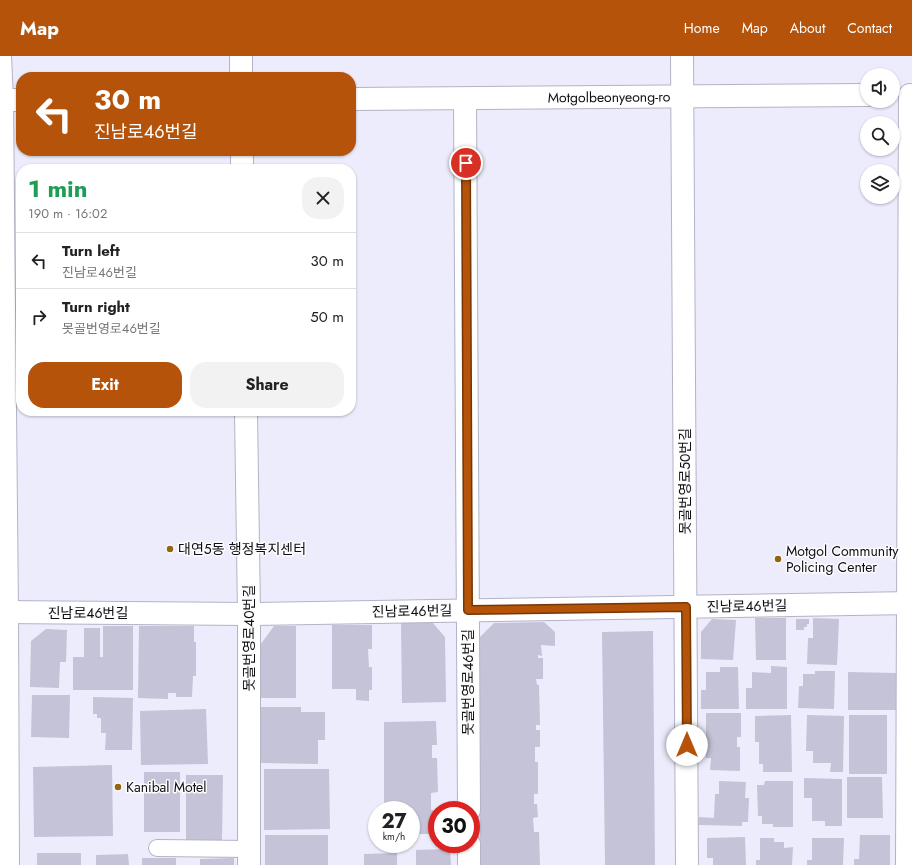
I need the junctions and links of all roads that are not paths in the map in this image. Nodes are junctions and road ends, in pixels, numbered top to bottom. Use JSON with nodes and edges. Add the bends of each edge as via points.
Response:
{"nodes":[{"id":1,"x":0,"y":56,"type":"edge"},
{"id":2,"x":241,"y":56,"type":"edge"},
{"id":3,"x":682,"y":56,"type":"edge"},
{"id":4,"x":241,"y":72,"type":"edge"},
{"id":5,"x":905,"y":95,"type":"edge"},
{"id":6,"x":860,"y":96,"type":"edge"},
{"id":7,"x":683,"y":97,"type":"junction"},
{"id":8,"x":356,"y":99,"type":"edge"},
{"id":9,"x":465,"y":99,"type":"junction"},
{"id":10,"x":6,"y":100,"type":"edge"},
{"id":11,"x":246,"y":416,"type":"edge"},
{"id":12,"x":3,"y":481,"type":"edge"},
{"id":13,"x":910,"y":603,"type":"edge"},
{"id":14,"x":686,"y":607,"type":"junction"},
{"id":15,"x":468,"y":610,"type":"junction"},
{"id":16,"x":4,"y":613,"type":"edge"},
{"id":17,"x":249,"y":614,"type":"junction"},
{"id":18,"x":469,"y":801,"type":"edge"},
{"id":19,"x":157,"y":848,"type":"dead end"},
{"id":20,"x":469,"y":853,"type":"edge"},
{"id":21,"x":249,"y":857,"type":"edge"},
{"id":22,"x":8,"y":865,"type":"edge"},
{"id":23,"x":470,"y":865,"type":"edge"},
{"id":24,"x":688,"y":865,"type":"edge"},
{"id":25,"x":907,"y":865,"type":"edge"}],
"edges":[{"from":1,"to":10,"type":"street"},
{"from":2,"to":4,"type":"street"},
{"from":3,"to":7,"type":"street","name":"못골번영로50번길"},
{"from":5,"to":13,"type":"street"},
{"from":6,"to":7,"type":"street","name":"Motgolbeonyeong-ro"},
{"from":7,"to":9,"type":"street","name":"Motgolbeonyeong-ro"},
{"from":7,"to":14,"type":"street","name":"못골번영로50번길"},
{"from":8,"to":9,"type":"street","name":"Motgolbeonyeong-ro"},
{"from":9,"to":15,"type":"street","name":"못골번영로46번길"},
{"from":10,"to":12,"type":"street"},
{"from":11,"to":17,"type":"street","name":"못골번영로40번길"},
{"from":12,"to":16,"type":"street"},
{"from":13,"to":14,"type":"street","name":"진남로46번길"},
{"from":13,"to":25,"type":"street"},
{"from":14,"to":15,"type":"street","name":"진남로46번길"},
{"from":14,"to":24,"type":"street","name":"못골번영로50번길"},
{"from":15,"to":17,"type":"street","name":"진남로46번길"},
{"from":15,"to":18,"type":"street","name":"못골번영로46번길"},
{"from":16,"to":17,"type":"street","name":"진남로46번길"},
{"from":16,"to":22,"type":"street"},
{"from":17,"to":21,"type":"street","name":"못골번영로40번길"},
{"from":19,"to":21,"type":"lane"},
{"from":20,"to":23,"type":"street"}]}
